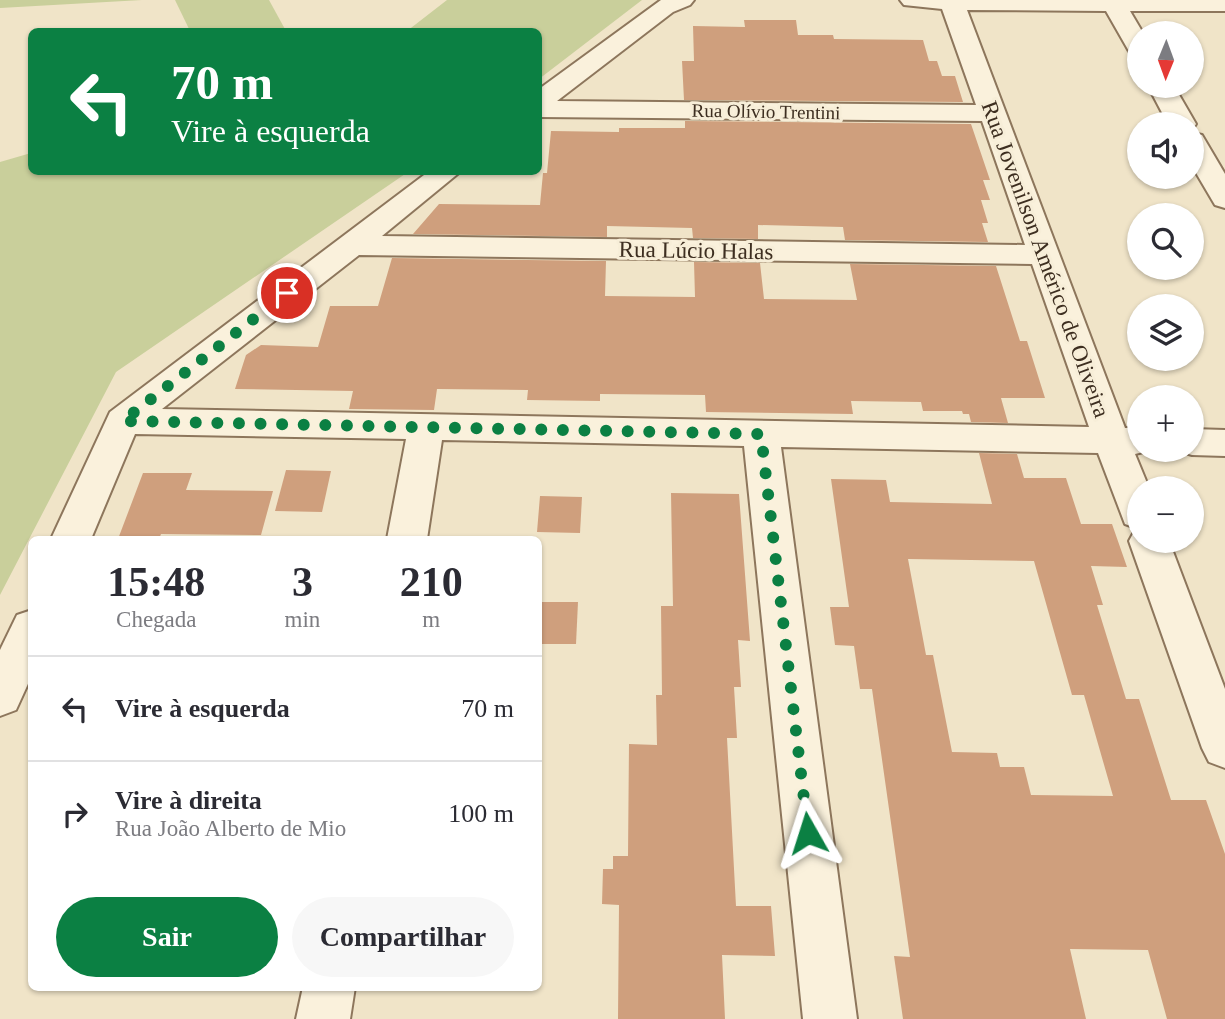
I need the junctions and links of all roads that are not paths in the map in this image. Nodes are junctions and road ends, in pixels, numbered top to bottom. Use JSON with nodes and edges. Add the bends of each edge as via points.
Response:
{"nodes":[{"id":1,"x":912,"y":0,"type":"edge"},
{"id":2,"x":952,"y":3,"type":"junction"},
{"id":3,"x":673,"y":4,"type":"edge"},
{"id":4,"x":1114,"y":4,"type":"junction"},
{"id":5,"x":1225,"y":4,"type":"edge"},
{"id":6,"x":1127,"y":27,"type":"edge"},
{"id":7,"x":542,"y":100,"type":"edge"},
{"id":8,"x":542,"y":109,"type":"edge"},
{"id":9,"x":992,"y":113,"type":"junction"},
{"id":10,"x":1204,"y":162,"type":"edge"},
{"id":11,"x":442,"y":175,"type":"edge"},
{"id":12,"x":1225,"y":199,"type":"edge"},
{"id":13,"x":348,"y":245,"type":"junction"},
{"id":14,"x":1045,"y":255,"type":"junction"},
{"id":15,"x":123,"y":421,"type":"junction"},
{"id":16,"x":426,"y":428,"type":"junction"},
{"id":17,"x":761,"y":434,"type":"junction"},
{"id":18,"x":1126,"y":441,"type":"edge"},
{"id":19,"x":1204,"y":442,"type":"edge"},
{"id":20,"x":1225,"y":443,"type":"edge"},
{"id":21,"x":1132,"y":476,"type":"edge"},
{"id":22,"x":72,"y":536,"type":"edge"},
{"id":23,"x":408,"y":536,"type":"edge"},
{"id":24,"x":1153,"y":553,"type":"edge"},
{"id":25,"x":28,"y":635,"type":"edge"},
{"id":26,"x":0,"y":697,"type":"edge"},
{"id":27,"x":1225,"y":748,"type":"edge"},
{"id":28,"x":328,"y":991,"type":"edge"},
{"id":29,"x":323,"y":1019,"type":"edge"},
{"id":30,"x":830,"y":1019,"type":"edge"}],
"edges":[{"from":1,"to":2,"type":"street"},
{"from":2,"to":4,"type":"street"},
{"from":2,"to":9,"type":"street","name":"Rua Jovenilson Américo de Oliveira"},
{"from":3,"to":7,"type":"street"},
{"from":4,"to":5,"type":"street"},
{"from":4,"to":6,"type":"street"},
{"from":8,"to":9,"type":"street","name":"Rua Olívio Trentini"},
{"from":9,"to":14,"type":"street","name":"Rua Jovenilson Américo de Oliveira"},
{"from":10,"to":12,"type":"street"},
{"from":11,"to":13,"type":"street"},
{"from":13,"to":14,"type":"street","name":"Rua Lúcio Halas"},
{"from":13,"to":15,"type":"street"},
{"from":14,"to":18,"type":"street","name":"Rua Jovenilson Américo de Oliveira"},
{"from":15,"to":16,"type":"street"},
{"from":15,"to":22,"type":"street"},
{"from":16,"to":17,"type":"street"},
{"from":16,"to":23,"type":"street"},
{"from":17,"to":18,"type":"street"},
{"from":17,"to":30,"type":"street"},
{"from":18,"to":21,"type":"street","name":"Rua Jovenilson Américo de Oliveira"},
{"from":19,"to":20,"type":"street"},
{"from":24,"to":27,"type":"street"},
{"from":25,"to":26,"type":"street"},
{"from":28,"to":29,"type":"street"}]}
